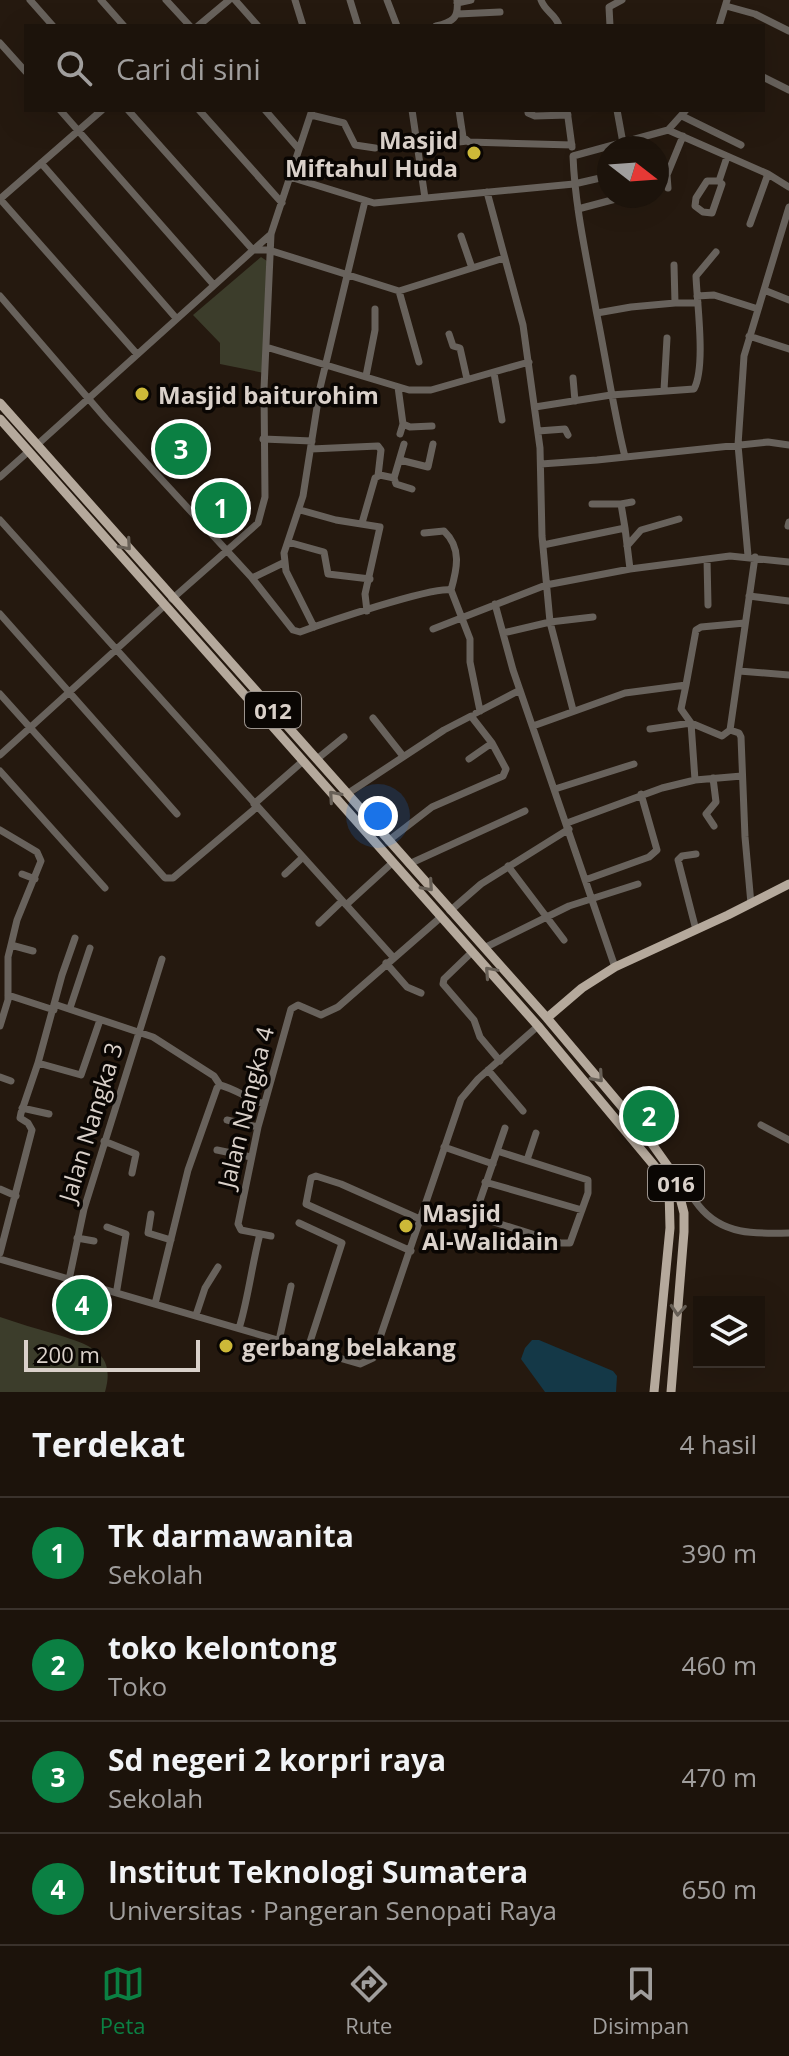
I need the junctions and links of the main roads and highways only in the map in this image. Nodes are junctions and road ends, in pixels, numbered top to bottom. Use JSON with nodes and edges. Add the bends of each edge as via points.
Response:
{"nodes":[{"id":1,"x":0,"y":403,"type":"edge"},
{"id":2,"x":0,"y":419,"type":"edge"},
{"id":3,"x":95,"y":510,"type":"junction"},
{"id":4,"x":87,"y":518,"type":"junction"},
{"id":5,"x":104,"y":529,"type":"junction"},
{"id":6,"x":168,"y":602,"type":"junction"},
{"id":7,"x":359,"y":808,"type":"junction"},
{"id":8,"x":376,"y":827,"type":"junction"},
{"id":9,"x":364,"y":830,"type":"junction"},
{"id":10,"x":377,"y":845,"type":"junction"},
{"id":11,"x":789,"y":884,"type":"edge"},
{"id":12,"x":547,"y":1018,"type":"junction"},
{"id":13,"x":538,"y":1026,"type":"joint"},
{"id":14,"x":629,"y":1114,"type":"junction"},
{"id":15,"x":620,"y":1121,"type":"junction"},
{"id":16,"x":654,"y":1392,"type":"edge"},
{"id":17,"x":671,"y":1392,"type":"edge"}],
"edges":[{"from":1,"to":3,"type":"main road","number":"012"},
{"from":2,"to":4,"type":"main road","number":"012"},
{"from":3,"to":4,"type":"main road"},
{"from":3,"to":5,"type":"main road","number":"012"},
{"from":4,"to":5,"type":"main road","number":"012"},
{"from":5,"to":6,"type":"main road","number":"012"},
{"from":6,"to":7,"type":"main road","number":"012"},
{"from":9,"to":6,"type":"main road","number":"012","one_way":true},
{"from":7,"to":8,"type":"main road","number":"012"},
{"from":7,"to":9,"type":"main road","via":[[368,824]]},
{"from":8,"to":10,"type":"main road","via":[[372,832]]},
{"from":8,"to":12,"type":"main road","number":"012","one_way":true},
{"from":9,"to":10,"type":"main road","number":"012"},
{"from":13,"to":10,"type":"main road","number":"012","one_way":true},
{"from":11,"to":12,"type":"main road","via":[[615,967]]},
{"from":12,"to":14,"type":"main road","number":"016","one_way":true},
{"from":13,"to":15,"type":"main road","number":"016"},
{"from":14,"to":15,"type":"main road"},
{"from":14,"to":17,"type":"main road","number":"016","one_way":true,"via":[[672,1172],[684,1213]]},
{"from":15,"to":16,"type":"main road","number":"016","via":[[669,1190]]}]}
